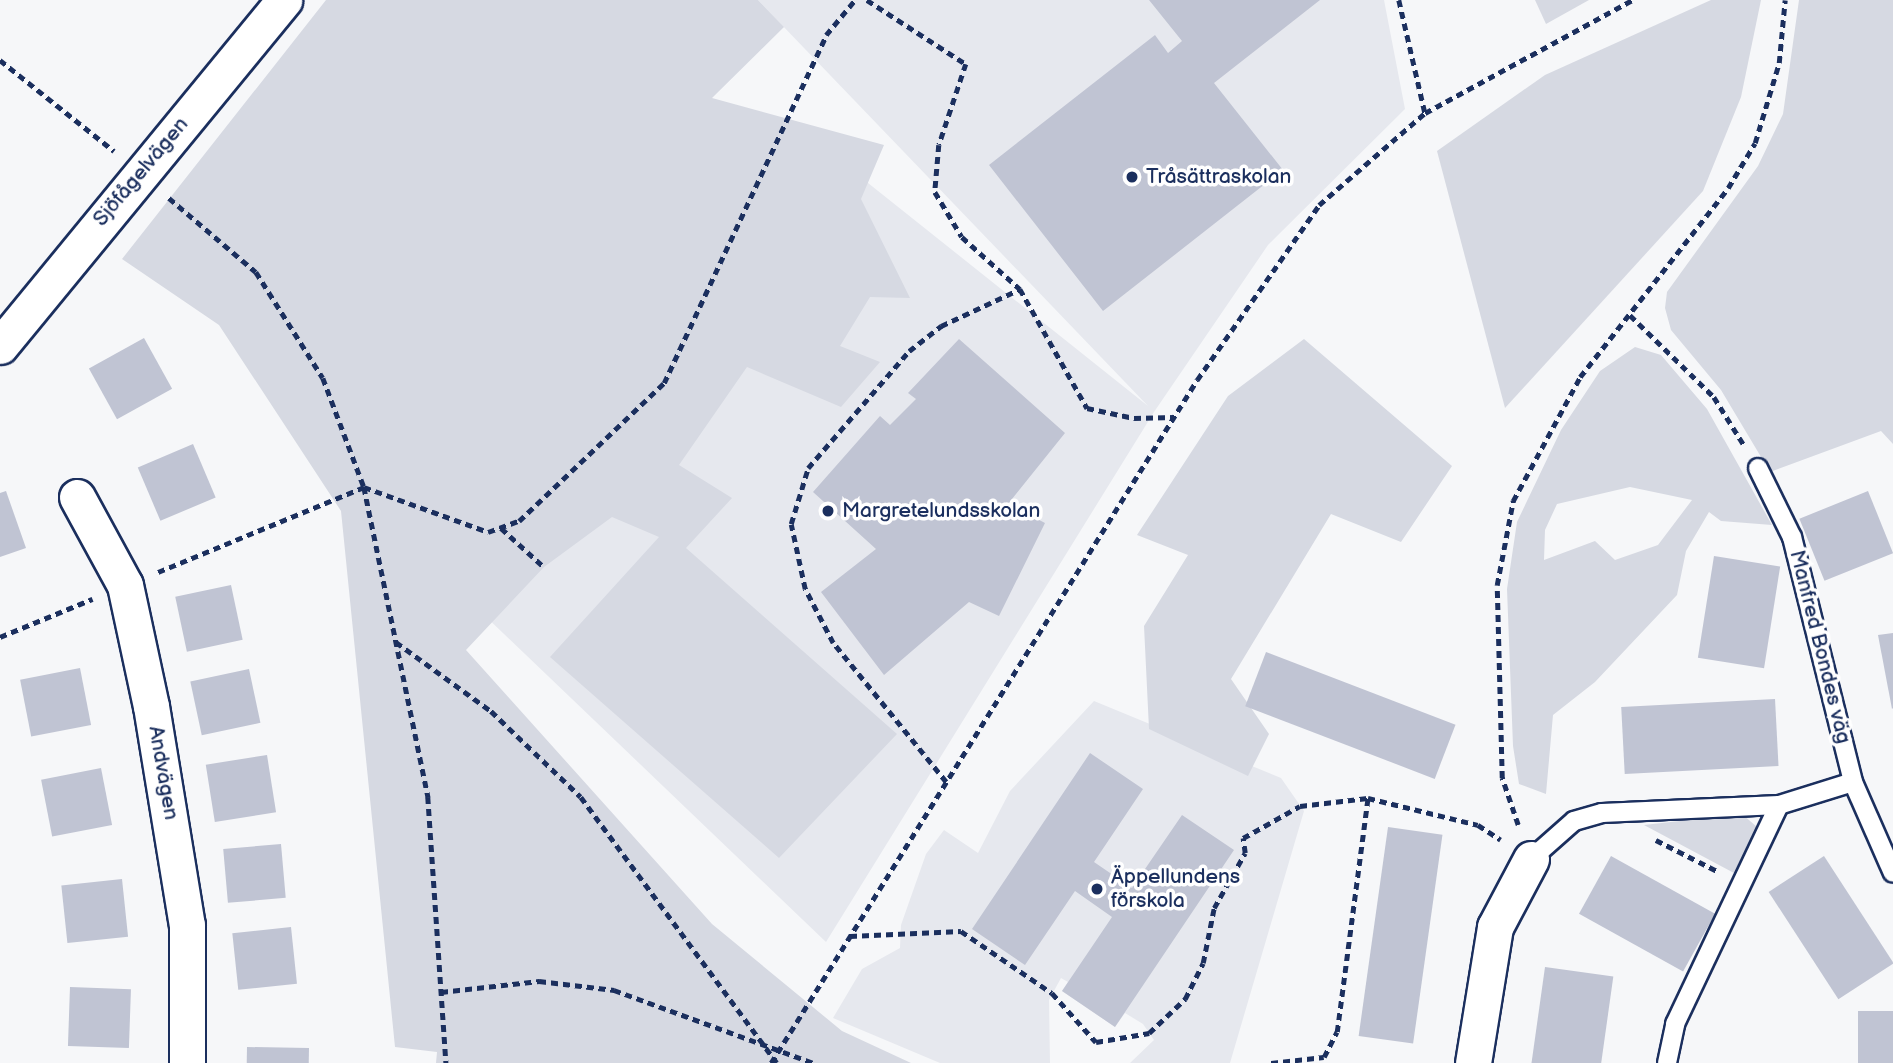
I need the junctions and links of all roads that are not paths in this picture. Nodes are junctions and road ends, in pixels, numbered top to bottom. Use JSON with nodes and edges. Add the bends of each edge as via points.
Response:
{"nodes":[{"id":1,"x":284,"y":0,"type":"edge"},
{"id":2,"x":0,"y":346,"type":"edge"},
{"id":3,"x":1758,"y":468,"type":"road end"},
{"id":4,"x":77,"y":496,"type":"dead end"},
{"id":5,"x":1853,"y":782,"type":"junction"},
{"id":6,"x":1779,"y":805,"type":"junction"},
{"id":7,"x":1531,"y":859,"type":"joint"},
{"id":8,"x":1893,"y":873,"type":"edge"},
{"id":9,"x":187,"y":1063,"type":"edge"},
{"id":10,"x":1473,"y":1063,"type":"edge"},
{"id":11,"x":1667,"y":1063,"type":"edge"}],
"edges":[{"from":1,"to":2,"type":"street","name":"Sjöfågelvägen"},
{"from":3,"to":5,"type":"lane","name":"Manfred Bondes väg","via":[[1793,537]]},
{"from":4,"to":9,"type":"street","name":"Andvägen","via":[[125,585],[187,925]]},
{"from":5,"to":6,"type":"lane"},
{"from":5,"to":8,"type":"lane","name":"Manfred Bondes väg"},
{"from":6,"to":7,"type":"lane","via":[[1602,813],[1574,821]]},
{"from":6,"to":11,"type":"lane","via":[[1675,1024]]},
{"from":7,"to":10,"type":"street","via":[[1495,927]]}]}
